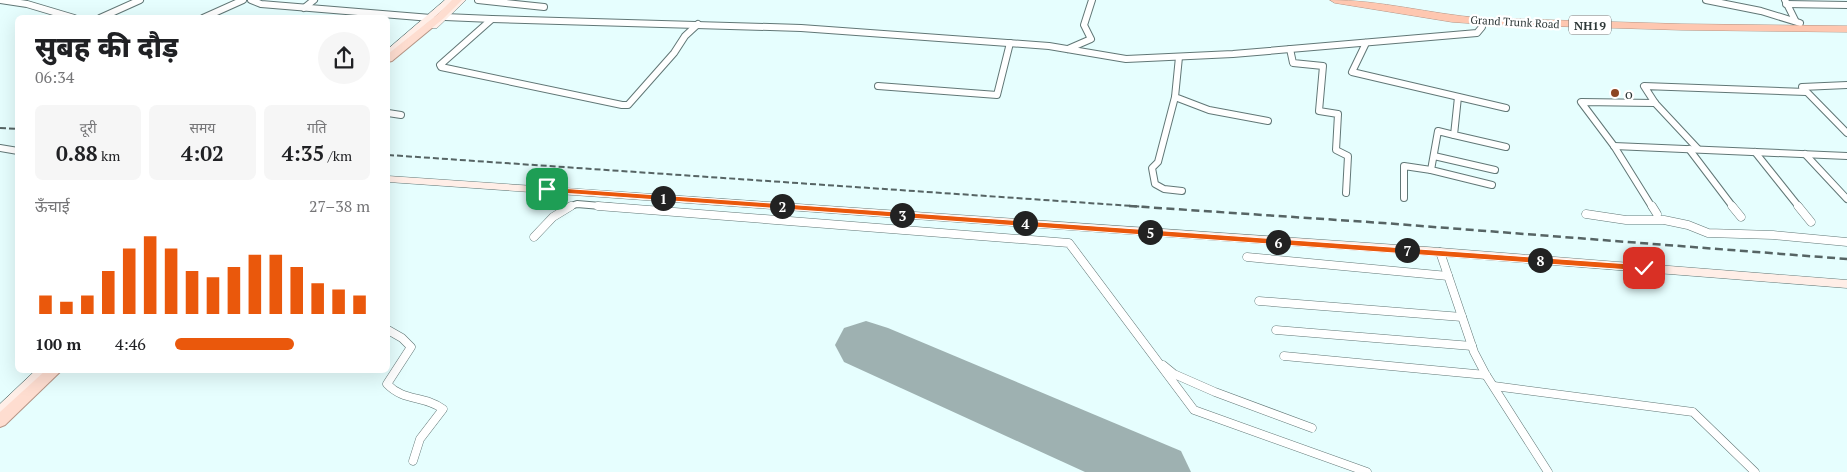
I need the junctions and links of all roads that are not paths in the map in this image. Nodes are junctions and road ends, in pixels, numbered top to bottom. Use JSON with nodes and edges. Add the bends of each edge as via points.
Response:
{"nodes":[{"id":1,"x":0,"y":0,"type":"edge"},
{"id":2,"x":140,"y":0,"type":"edge"},
{"id":3,"x":243,"y":0,"type":"edge"},
{"id":4,"x":251,"y":0,"type":"edge"},
{"id":5,"x":314,"y":0,"type":"edge"},
{"id":6,"x":450,"y":0,"type":"edge"},
{"id":7,"x":456,"y":0,"type":"edge"},
{"id":8,"x":462,"y":0,"type":"edge"},
{"id":9,"x":478,"y":0,"type":"edge"},
{"id":10,"x":1092,"y":0,"type":"edge"},
{"id":11,"x":1335,"y":0,"type":"edge"},
{"id":12,"x":1360,"y":0,"type":"edge"},
{"id":13,"x":1706,"y":0,"type":"edge"},
{"id":14,"x":1723,"y":2,"type":"edge"},
{"id":15,"x":1786,"y":2,"type":"edge"},
{"id":16,"x":1828,"y":2,"type":"edge"},
{"id":17,"x":1847,"y":5,"type":"edge"},
{"id":18,"x":544,"y":7,"type":"dead end"},
{"id":19,"x":304,"y":8,"type":"junction"},
{"id":20,"x":64,"y":15,"type":"edge"},
{"id":21,"x":107,"y":15,"type":"edge"},
{"id":22,"x":209,"y":15,"type":"edge"},
{"id":23,"x":445,"y":17,"type":"junction"},
{"id":24,"x":431,"y":18,"type":"junction"},
{"id":25,"x":492,"y":19,"type":"junction"},
{"id":26,"x":1481,"y":21,"type":"junction"},
{"id":27,"x":1797,"y":22,"type":"junction"},
{"id":28,"x":698,"y":24,"type":"junction"},
{"id":29,"x":1847,"y":25,"type":"edge"},
{"id":30,"x":1847,"y":29,"type":"edge"},
{"id":31,"x":1366,"y":43,"type":"junction"},
{"id":32,"x":1010,"y":44,"type":"junction"},
{"id":33,"x":1066,"y":49,"type":"junction"},
{"id":34,"x":1290,"y":49,"type":"junction"},
{"id":35,"x":390,"y":51,"type":"edge"},
{"id":36,"x":390,"y":57,"type":"edge"},
{"id":37,"x":1178,"y":57,"type":"junction"},
{"id":38,"x":390,"y":61,"type":"edge"},
{"id":39,"x":1847,"y":85,"type":"edge"},
{"id":40,"x":878,"y":86,"type":"dead end"},
{"id":41,"x":1806,"y":92,"type":"junction"},
{"id":42,"x":1174,"y":97,"type":"junction"},
{"id":43,"x":1458,"y":97,"type":"junction"},
{"id":44,"x":1654,"y":103,"type":"junction"},
{"id":45,"x":1506,"y":108,"type":"dead end"},
{"id":46,"x":390,"y":112,"type":"edge"},
{"id":47,"x":401,"y":115,"type":"dead end"},
{"id":48,"x":1268,"y":121,"type":"dead end"},
{"id":49,"x":1847,"y":134,"type":"edge"},
{"id":50,"x":1454,"y":135,"type":"junction"},
{"id":51,"x":1614,"y":146,"type":"junction"},
{"id":52,"x":1506,"y":147,"type":"dead end"},
{"id":53,"x":0,"y":148,"type":"edge"},
{"id":54,"x":1689,"y":149,"type":"junction"},
{"id":55,"x":1698,"y":149,"type":"junction"},
{"id":56,"x":15,"y":150,"type":"edge"},
{"id":57,"x":1755,"y":152,"type":"junction"},
{"id":58,"x":1805,"y":154,"type":"junction"},
{"id":59,"x":1434,"y":156,"type":"junction"},
{"id":60,"x":1847,"y":156,"type":"edge"},
{"id":61,"x":1431,"y":170,"type":"junction"},
{"id":62,"x":1495,"y":170,"type":"dead end"},
{"id":63,"x":390,"y":179,"type":"edge"},
{"id":64,"x":1492,"y":185,"type":"dead end"},
{"id":65,"x":1182,"y":192,"type":"dead end"},
{"id":66,"x":1346,"y":193,"type":"dead end"},
{"id":67,"x":1404,"y":198,"type":"dead end"},
{"id":68,"x":1847,"y":199,"type":"edge"},
{"id":69,"x":1586,"y":214,"type":"dead end"},
{"id":70,"x":1657,"y":214,"type":"dead end"},
{"id":71,"x":1741,"y":217,"type":"dead end"},
{"id":72,"x":1811,"y":222,"type":"dead end"},
{"id":73,"x":534,"y":237,"type":"dead end"},
{"id":74,"x":1847,"y":242,"type":"edge"},
{"id":75,"x":1440,"y":252,"type":"junction"},
{"id":76,"x":1247,"y":257,"type":"dead end"},
{"id":77,"x":1448,"y":276,"type":"junction"},
{"id":78,"x":1847,"y":284,"type":"edge"},
{"id":79,"x":1259,"y":301,"type":"dead end"},
{"id":80,"x":1462,"y":317,"type":"junction"},
{"id":81,"x":1276,"y":330,"type":"dead end"},
{"id":82,"x":390,"y":331,"type":"edge"},
{"id":83,"x":1472,"y":346,"type":"junction"},
{"id":84,"x":1284,"y":356,"type":"dead end"},
{"id":85,"x":1155,"y":360,"type":"junction"},
{"id":86,"x":41,"y":373,"type":"edge"},
{"id":87,"x":52,"y":373,"type":"edge"},
{"id":88,"x":58,"y":373,"type":"edge"},
{"id":89,"x":1486,"y":375,"type":"junction"},
{"id":90,"x":1494,"y":386,"type":"junction"},
{"id":91,"x":0,"y":412,"type":"edge"},
{"id":92,"x":0,"y":420,"type":"edge"},
{"id":93,"x":0,"y":428,"type":"edge"},
{"id":94,"x":1312,"y":428,"type":"dead end"},
{"id":95,"x":413,"y":461,"type":"dead end"},
{"id":96,"x":1367,"y":472,"type":"edge"},
{"id":97,"x":1548,"y":472,"type":"edge"},
{"id":98,"x":1755,"y":472,"type":"edge"}],
"edges":[{"from":1,"to":20,"type":"street"},
{"from":2,"to":21,"type":"street"},
{"from":3,"to":22,"type":"street"},
{"from":4,"to":19,"type":"street"},
{"from":5,"to":19,"type":"street"},
{"from":6,"to":24,"type":"main road"},
{"from":7,"to":36,"type":"main road"},
{"from":8,"to":23,"type":"main road"},
{"from":9,"to":18,"type":"street"},
{"from":10,"to":33,"type":"street","via":[[1084,25],[1092,39]]},
{"from":11,"to":26,"type":"highway","name":"Grand Trunk Road","number":"NH19"},
{"from":12,"to":27,"type":"highway","name":"Grand Trunk Road","number":"NH19","via":[[1503,18]]},
{"from":13,"to":14,"type":"street"},
{"from":14,"to":27,"type":"street"},
{"from":15,"to":16,"type":"street"},
{"from":15,"to":27,"type":"street"},
{"from":16,"to":17,"type":"street"},
{"from":19,"to":24,"type":"street"},
{"from":23,"to":25,"type":"street"},
{"from":23,"to":38,"type":"main road"},
{"from":24,"to":35,"type":"main road"},
{"from":25,"to":28,"type":"street"},
{"from":25,"to":28,"type":"street","via":[[451,53],[441,67],[622,105],[628,105]]},
{"from":26,"to":30,"type":"highway","name":"Grand Trunk Road","number":"NH19"},
{"from":26,"to":31,"type":"street","via":[[1482,27],[1477,33]]},
{"from":27,"to":29,"type":"highway","name":"Grand Trunk Road","number":"NH19"},
{"from":28,"to":32,"type":"street","via":[[801,28]]},
{"from":31,"to":34,"type":"street"},
{"from":31,"to":43,"type":"street","via":[[1352,72]]},
{"from":32,"to":33,"type":"street"},
{"from":32,"to":40,"type":"street","via":[[997,95]]},
{"from":33,"to":37,"type":"street","via":[[1126,59]]},
{"from":34,"to":37,"type":"street"},
{"from":34,"to":66,"type":"street","via":[[1293,63],[1323,66],[1319,111],[1338,114],[1336,150],[1348,156]]},
{"from":37,"to":42,"type":"street"},
{"from":39,"to":41,"type":"street","via":[[1802,87]]},
{"from":41,"to":44,"type":"street","via":[[1644,86]]},
{"from":41,"to":49,"type":"street"},
{"from":42,"to":48,"type":"street","via":[[1209,110]]},
{"from":42,"to":65,"type":"street","via":[[1158,162],[1152,168],[1155,184]]},
{"from":43,"to":45,"type":"street"},
{"from":43,"to":50,"type":"street"},
{"from":44,"to":51,"type":"street","via":[[1582,102]]},
{"from":44,"to":55,"type":"street"},
{"from":46,"to":47,"type":"street"},
{"from":50,"to":52,"type":"street"},
{"from":50,"to":59,"type":"street","via":[[1438,131]]},
{"from":51,"to":54,"type":"street"},
{"from":51,"to":70,"type":"street"},
{"from":53,"to":56,"type":"street"},
{"from":54,"to":55,"type":"street"},
{"from":54,"to":71,"type":"street"},
{"from":55,"to":57,"type":"street"},
{"from":57,"to":58,"type":"street"},
{"from":57,"to":72,"type":"street"},
{"from":58,"to":60,"type":"street"},
{"from":58,"to":68,"type":"street"},
{"from":59,"to":61,"type":"street"},
{"from":59,"to":62,"type":"street"},
{"from":61,"to":64,"type":"street"},
{"from":61,"to":67,"type":"street","via":[[1404,166]]},
{"from":63,"to":75,"type":"main road"},
{"from":69,"to":74,"type":"street","via":[[1626,220],[1664,220],[1708,233]]},
{"from":73,"to":85,"type":"street","via":[[557,212],[577,204],[1069,243]]},
{"from":75,"to":77,"type":"street"},
{"from":75,"to":78,"type":"main road"},
{"from":76,"to":77,"type":"street"},
{"from":77,"to":80,"type":"street"},
{"from":79,"to":80,"type":"street"},
{"from":80,"to":83,"type":"street"},
{"from":81,"to":83,"type":"street"},
{"from":82,"to":95,"type":"street","via":[[411,347],[388,384],[396,393],[423,399],[443,409],[420,439]]},
{"from":83,"to":89,"type":"street"},
{"from":84,"to":89,"type":"street"},
{"from":85,"to":94,"type":"street","via":[[1174,374],[1215,392]]},
{"from":85,"to":96,"type":"street","via":[[1194,410]]},
{"from":86,"to":91,"type":"main road"},
{"from":87,"to":92,"type":"main road"},
{"from":88,"to":93,"type":"main road"},
{"from":89,"to":90,"type":"street"},
{"from":90,"to":97,"type":"street"},
{"from":90,"to":98,"type":"street","via":[[1694,412]]}]}
